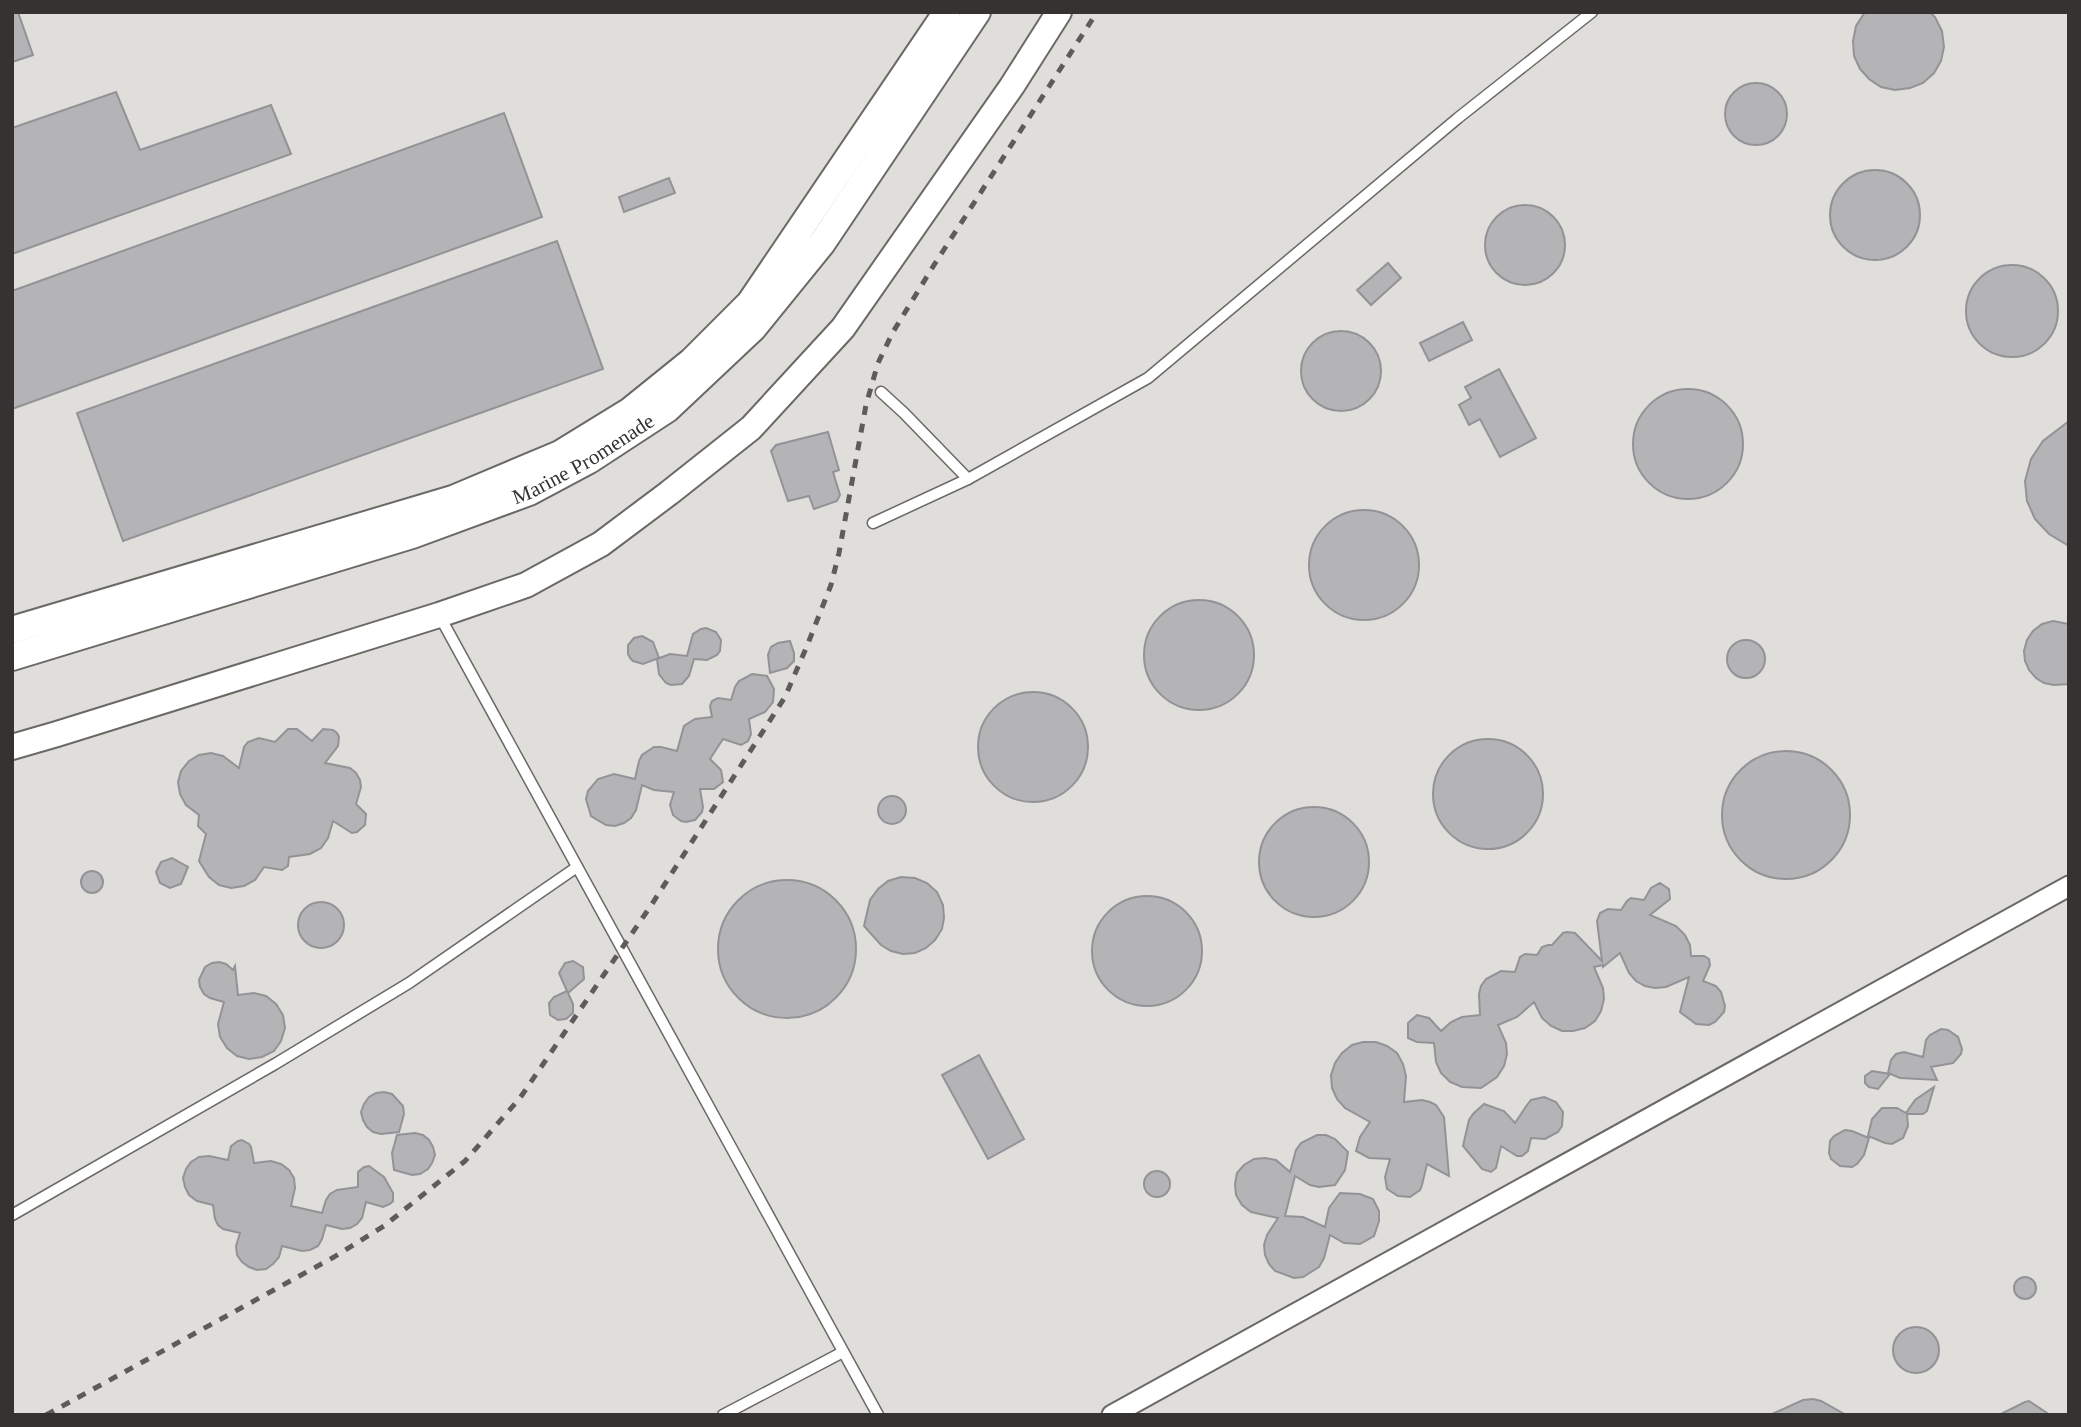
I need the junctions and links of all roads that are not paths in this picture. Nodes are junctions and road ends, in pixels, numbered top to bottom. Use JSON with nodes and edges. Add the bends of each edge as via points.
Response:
{"nodes":[{"id":1,"x":947,"y":12,"type":"edge"},
{"id":2,"x":977,"y":12,"type":"edge"},
{"id":3,"x":1059,"y":12,"type":"edge"},
{"id":4,"x":1592,"y":12,"type":"edge"},
{"id":5,"x":881,"y":392,"type":"dead end"},
{"id":6,"x":968,"y":479,"type":"junction"},
{"id":7,"x":873,"y":523,"type":"dead end"},
{"id":8,"x":439,"y":615,"type":"junction"},
{"id":9,"x":12,"y":630,"type":"edge"},
{"id":10,"x":12,"y":657,"type":"edge"},
{"id":11,"x":12,"y":747,"type":"edge"},
{"id":12,"x":577,"y":867,"type":"junction"},
{"id":13,"x":2069,"y":886,"type":"edge"},
{"id":14,"x":12,"y":1215,"type":"edge"},
{"id":15,"x":843,"y":1352,"type":"junction"},
{"id":16,"x":723,"y":1415,"type":"edge"},
{"id":17,"x":878,"y":1415,"type":"edge"},
{"id":18,"x":1112,"y":1415,"type":"edge"}],
"edges":[{"from":1,"to":9,"type":"main road","name":"Marine Promenade","via":[[750,303],[692,361],[630,411],[560,454],[453,499]]},
{"from":2,"to":10,"type":"main road","name":"Marine Promenade","via":[[822,243],[753,328],[667,409],[589,460],[529,492],[412,535]]},
{"from":3,"to":8,"type":"street","via":[[843,328],[751,428],[601,544],[526,585]]},
{"from":4,"to":6,"type":"lane","via":[[1148,378]]},
{"from":5,"to":6,"type":"lane"},
{"from":6,"to":7,"type":"lane"},
{"from":8,"to":11,"type":"street"},
{"from":8,"to":12,"type":"lane"},
{"from":12,"to":14,"type":"lane","via":[[409,983]]},
{"from":12,"to":15,"type":"lane"},
{"from":13,"to":18,"type":"street"},
{"from":15,"to":16,"type":"lane"},
{"from":15,"to":17,"type":"lane"}]}
